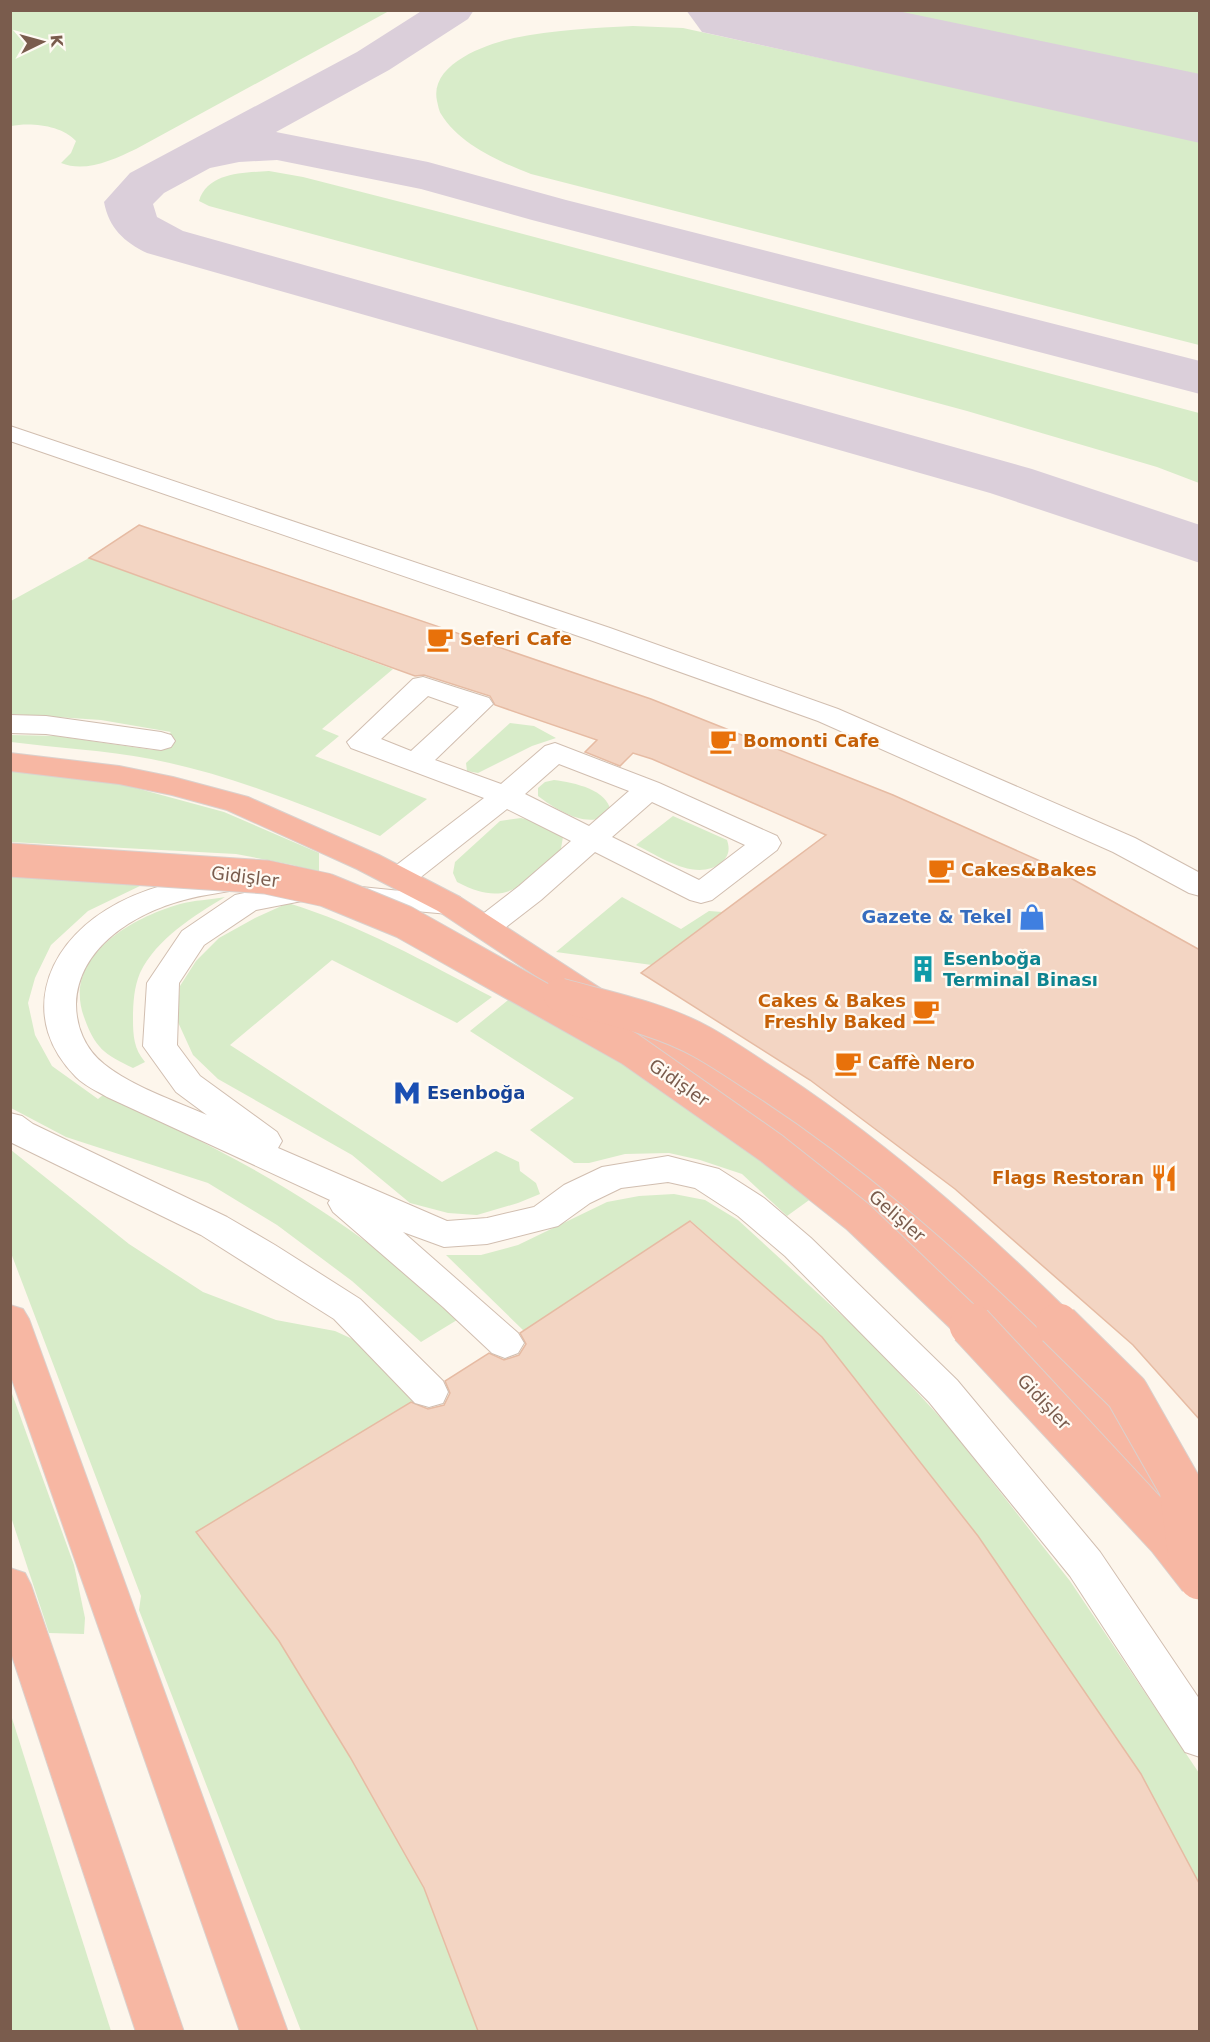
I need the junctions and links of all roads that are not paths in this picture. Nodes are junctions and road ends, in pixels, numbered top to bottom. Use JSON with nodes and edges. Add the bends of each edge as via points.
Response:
{"nodes":[{"id":1,"x":10,"y":433,"type":"edge"},
{"id":2,"x":10,"y":724,"type":"edge"},
{"id":3,"x":161,"y":741,"type":"dead end"},
{"id":4,"x":10,"y":762,"type":"edge"},
{"id":5,"x":417,"y":762,"type":"dead end"},
{"id":6,"x":649,"y":789,"type":"junction"},
{"id":7,"x":505,"y":796,"type":"junction"},
{"id":8,"x":594,"y":839,"type":"junction"},
{"id":9,"x":10,"y":860,"type":"edge"},
{"id":10,"x":266,"y":877,"type":"junction"},
{"id":11,"x":401,"y":877,"type":"junction"},
{"id":12,"x":1200,"y":886,"type":"edge"},
{"id":13,"x":449,"y":904,"type":"junction"},
{"id":14,"x":486,"y":927,"type":"junction"},
{"id":15,"x":468,"y":960,"type":"junction"},
{"id":16,"x":10,"y":1125,"type":"edge"},
{"id":17,"x":323,"y":1183,"type":"junction"},
{"id":18,"x":10,"y":1319,"type":"edge"},
{"id":19,"x":505,"y":1343,"type":"dead end"},
{"id":20,"x":429,"y":1392,"type":"dead end"},
{"id":21,"x":1200,"y":1533,"type":"edge"},
{"id":22,"x":1197,"y":1573,"type":"edge"},
{"id":23,"x":10,"y":1585,"type":"edge"},
{"id":24,"x":34,"y":1654,"type":"junction"},
{"id":25,"x":1200,"y":1738,"type":"edge"},
{"id":26,"x":160,"y":2031,"type":"edge"},
{"id":27,"x":181,"y":2031,"type":"edge"},
{"id":28,"x":264,"y":2031,"type":"edge"}],
"edges":[{"from":1,"to":12,"type":"lane","via":[[828,715],[1124,845]]},
{"from":2,"to":3,"type":"lane"},
{"from":4,"to":11,"type":"highway","name":"Gelişler","via":[[99,772],[228,800]]},
{"from":5,"to":7,"type":"lane"},
{"from":6,"to":7,"type":"lane","via":[[555,752]]},
{"from":6,"to":8,"type":"lane"},
{"from":6,"to":8,"type":"lane","via":[[766,843],[701,893]]},
{"from":7,"to":8,"type":"lane"},
{"from":7,"to":11,"type":"lane"},
{"from":8,"to":14,"type":"lane"},
{"from":9,"to":10,"type":"highway","name":"Gidişler","bridge":true},
{"from":10,"to":15,"type":"highway","name":"Gidişler","bridge":true,"via":[[326,890],[404,922]]},
{"from":10,"to":17,"type":"lane","bridge":true,"via":[[176,891],[104,926],[83,945],[68,968],[59,993],[59,1020],[75,1054],[89,1070],[119,1089]]},
{"from":11,"to":13,"type":"highway","name":"Gelişler"},
{"from":13,"to":14,"type":"highway","name":"Gelişler"},
{"from":13,"to":17,"type":"lane","via":[[302,891],[246,902],[193,938],[163,983],[160,1046],[188,1084]]},
{"from":14,"to":21,"type":"highway","name":"Gelişler","via":[[811,1142],[951,1263],[1086,1404]]},
{"from":15,"to":22,"type":"highway","name":"Gidişler","bridge":true,"via":[[630,1048],[771,1148],[858,1217],[958,1311]]},
{"from":15,"to":22,"type":"highway","bridge":true,"via":[[546,991],[653,1021],[701,1041],[800,1104],[909,1187],[1007,1274],[1127,1393],[1181,1488]]},
{"from":16,"to":20,"type":"lane","via":[[214,1226],[347,1309]]},
{"from":17,"to":19,"type":"lane"},
{"from":17,"to":25,"type":"lane","via":[[444,1234],[487,1231],[545,1217],[577,1194],[614,1176],[668,1169],[706,1178],[751,1207],[798,1247],[943,1391],[1085,1564]]},
{"from":18,"to":28,"type":"highway"},
{"from":23,"to":24,"type":"highway"},
{"from":24,"to":26,"type":"highway"},
{"from":24,"to":27,"type":"lane","via":[[102,1811]]}]}
